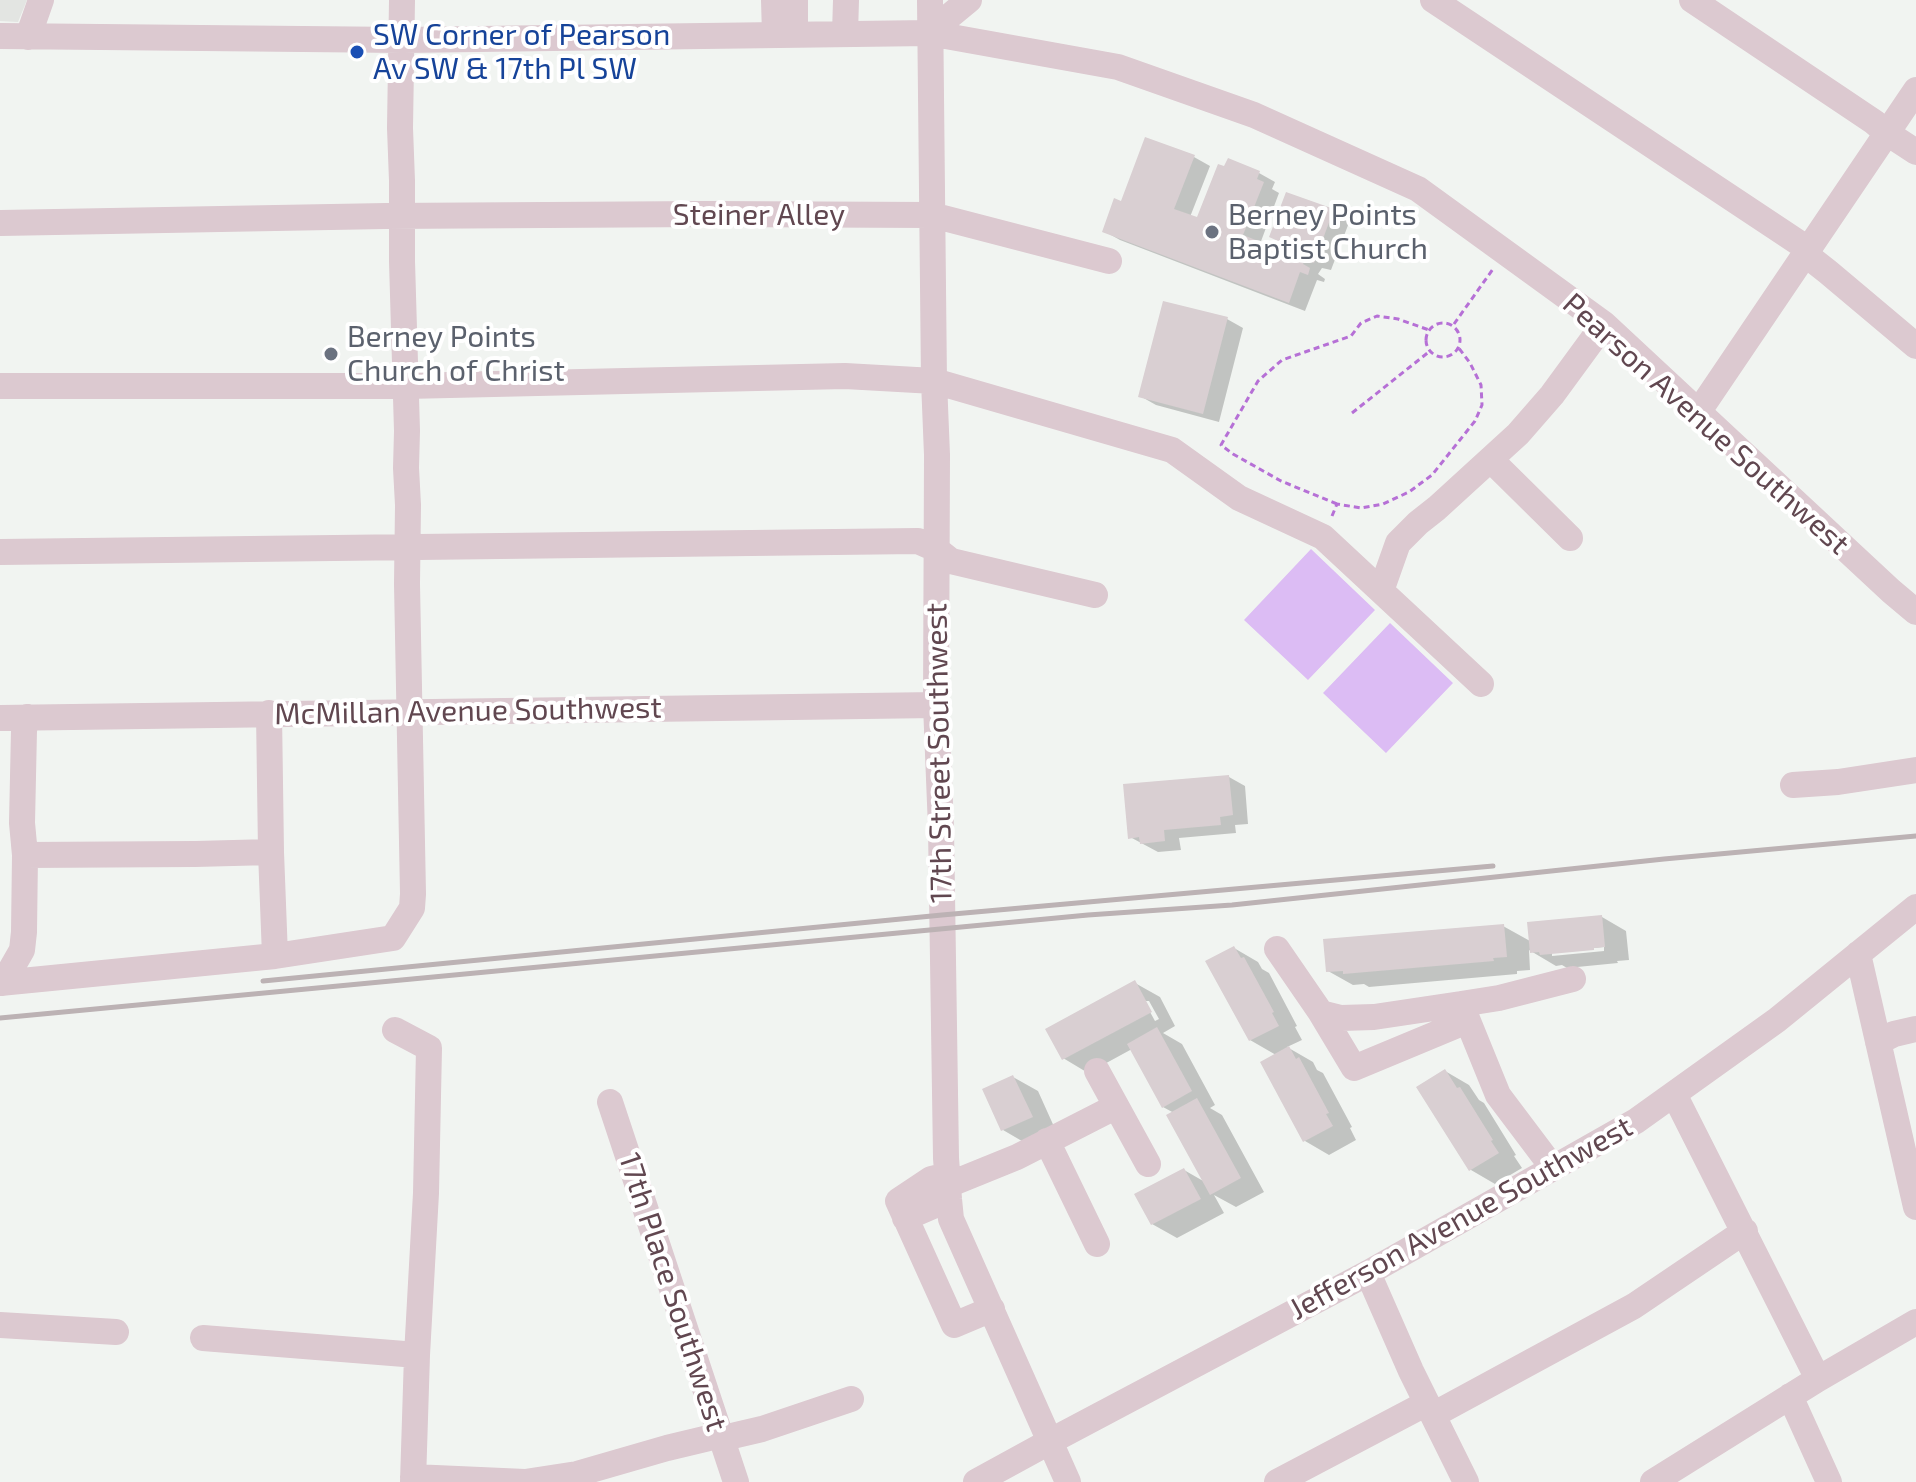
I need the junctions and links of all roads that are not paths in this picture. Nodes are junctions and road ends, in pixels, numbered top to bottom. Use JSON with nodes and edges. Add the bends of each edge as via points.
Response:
{"nodes":[{"id":1,"x":41,"y":0,"type":"edge"},
{"id":2,"x":402,"y":0,"type":"edge"},
{"id":3,"x":774,"y":0,"type":"edge"},
{"id":4,"x":795,"y":0,"type":"edge"},
{"id":5,"x":846,"y":0,"type":"edge"},
{"id":6,"x":930,"y":0,"type":"edge"},
{"id":7,"x":969,"y":0,"type":"edge"},
{"id":8,"x":1433,"y":0,"type":"edge"},
{"id":9,"x":1692,"y":0,"type":"edge"},
{"id":10,"x":929,"y":33,"type":"junction"},
{"id":11,"x":845,"y":34,"type":"junction"},
{"id":12,"x":785,"y":35,"type":"junction"},
{"id":13,"x":0,"y":36,"type":"edge"},
{"id":14,"x":28,"y":37,"type":"junction"},
{"id":15,"x":403,"y":40,"type":"junction"},
{"id":16,"x":1916,"y":90,"type":"edge"},
{"id":17,"x":1887,"y":133,"type":"junction"},
{"id":18,"x":1916,"y":152,"type":"edge"},
{"id":19,"x":932,"y":215,"type":"junction"},
{"id":20,"x":403,"y":216,"type":"junction"},
{"id":21,"x":0,"y":223,"type":"edge"},
{"id":22,"x":1806,"y":251,"type":"junction"},
{"id":23,"x":1109,"y":261,"type":"dead end"},
{"id":24,"x":1604,"y":324,"type":"junction"},
{"id":25,"x":1916,"y":346,"type":"edge"},
{"id":26,"x":934,"y":381,"type":"junction"},
{"id":27,"x":0,"y":386,"type":"edge"},
{"id":28,"x":406,"y":386,"type":"junction"},
{"id":29,"x":1699,"y":411,"type":"junction"},
{"id":30,"x":1491,"y":460,"type":"junction"},
{"id":31,"x":1570,"y":538,"type":"dead end"},
{"id":32,"x":407,"y":548,"type":"junction"},
{"id":33,"x":936,"y":549,"type":"junction"},
{"id":34,"x":0,"y":552,"type":"edge"},
{"id":35,"x":1381,"y":591,"type":"junction"},
{"id":36,"x":1095,"y":595,"type":"dead end"},
{"id":37,"x":1916,"y":612,"type":"edge"},
{"id":38,"x":1481,"y":684,"type":"dead end"},
{"id":39,"x":936,"y":705,"type":"junction"},
{"id":40,"x":410,"y":712,"type":"junction"},
{"id":41,"x":269,"y":713,"type":"junction"},
{"id":42,"x":27,"y":717,"type":"junction"},
{"id":43,"x":0,"y":718,"type":"edge"},
{"id":44,"x":1916,"y":770,"type":"edge"},
{"id":45,"x":1793,"y":785,"type":"dead end"},
{"id":46,"x":271,"y":852,"type":"junction"},
{"id":47,"x":25,"y":855,"type":"junction"},
{"id":48,"x":1916,"y":907,"type":"edge"},
{"id":49,"x":1277,"y":949,"type":"dead end"},
{"id":50,"x":1858,"y":954,"type":"junction"},
{"id":51,"x":275,"y":956,"type":"junction"},
{"id":52,"x":1573,"y":979,"type":"dead end"},
{"id":53,"x":2,"y":983,"type":"edge"},
{"id":54,"x":1321,"y":1013,"type":"junction"},
{"id":55,"x":1464,"y":1013,"type":"junction"},
{"id":56,"x":1916,"y":1029,"type":"edge"},
{"id":57,"x":395,"y":1030,"type":"dead end"},
{"id":58,"x":1878,"y":1042,"type":"junction"},
{"id":59,"x":1097,"y":1071,"type":"dead end"},
{"id":60,"x":1674,"y":1094,"type":"junction"},
{"id":61,"x":610,"y":1102,"type":"dead end"},
{"id":62,"x":1115,"y":1107,"type":"junction"},
{"id":63,"x":1047,"y":1141,"type":"junction"},
{"id":64,"x":1148,"y":1164,"type":"dead end"},
{"id":65,"x":1553,"y":1168,"type":"junction"},
{"id":66,"x":1912,"y":1168,"type":"edge"},
{"id":67,"x":949,"y":1195,"type":"junction"},
{"id":68,"x":1916,"y":1207,"type":"edge"},
{"id":69,"x":909,"y":1226,"type":"junction"},
{"id":70,"x":1745,"y":1231,"type":"junction"},
{"id":71,"x":1097,"y":1244,"type":"dead end"},
{"id":72,"x":967,"y":1254,"type":"junction"},
{"id":73,"x":930,"y":1272,"type":"junction"},
{"id":74,"x":1368,"y":1273,"type":"junction"},
{"id":75,"x":992,"y":1309,"type":"junction"},
{"id":76,"x":1916,"y":1322,"type":"edge"},
{"id":77,"x":0,"y":1325,"type":"edge"},
{"id":78,"x":116,"y":1332,"type":"dead end"},
{"id":79,"x":203,"y":1338,"type":"dead end"},
{"id":80,"x":417,"y":1355,"type":"junction"},
{"id":81,"x":1818,"y":1379,"type":"junction"},
{"id":82,"x":1790,"y":1396,"type":"junction"},
{"id":83,"x":851,"y":1399,"type":"dead end"},
{"id":84,"x":1430,"y":1409,"type":"junction"},
{"id":85,"x":721,"y":1437,"type":"junction"},
{"id":86,"x":1049,"y":1442,"type":"junction"},
{"id":87,"x":413,"y":1480,"type":"edge"},
{"id":88,"x":736,"y":1482,"type":"edge"},
{"id":89,"x":976,"y":1482,"type":"edge"},
{"id":90,"x":1068,"y":1482,"type":"edge"},
{"id":91,"x":1277,"y":1482,"type":"edge"},
{"id":92,"x":1466,"y":1482,"type":"edge"},
{"id":93,"x":1653,"y":1482,"type":"edge"},
{"id":94,"x":1829,"y":1482,"type":"edge"}],
"edges":[{"from":1,"to":14,"type":"street"},
{"from":2,"to":15,"type":"street"},
{"from":3,"to":12,"type":"street"},
{"from":4,"to":12,"type":"street"},
{"from":5,"to":11,"type":"street"},
{"from":6,"to":10,"type":"street","name":"17th Street Southwest"},
{"from":7,"to":10,"type":"street"},
{"from":8,"to":22,"type":"street"},
{"from":9,"to":17,"type":"street"},
{"from":10,"to":11,"type":"street","name":"Pearson Avenue Southwest"},
{"from":10,"to":19,"type":"street","name":"17th Street Southwest"},
{"from":10,"to":24,"type":"street","name":"Pearson Avenue Southwest","via":[[1118,67],[1254,115],[1418,189]]},
{"from":11,"to":12,"type":"street","name":"Pearson Avenue Southwest"},
{"from":12,"to":15,"type":"street","name":"Pearson Avenue Southwest"},
{"from":13,"to":14,"type":"street","name":"Pearson Avenue Southwest"},
{"from":14,"to":15,"type":"street","name":"Pearson Avenue Southwest"},
{"from":15,"to":20,"type":"street"},
{"from":16,"to":17,"type":"street"},
{"from":17,"to":18,"type":"street"},
{"from":17,"to":22,"type":"street"},
{"from":19,"to":20,"type":"street","name":"Steiner Alley"},
{"from":19,"to":23,"type":"street","name":"Steiner Alley"},
{"from":19,"to":26,"type":"street","name":"17th Street Southwest"},
{"from":20,"to":21,"type":"street","name":"Steiner Alley"},
{"from":20,"to":28,"type":"street"},
{"from":22,"to":25,"type":"street"},
{"from":22,"to":29,"type":"street"},
{"from":24,"to":29,"type":"street","name":"Pearson Avenue Southwest"},
{"from":24,"to":30,"type":"street","via":[[1552,395]]},
{"from":26,"to":28,"type":"street","via":[[845,376]]},
{"from":26,"to":33,"type":"street","name":"17th Street Southwest"},
{"from":26,"to":35,"type":"street","via":[[1172,450],[1239,498],[1323,537]]},
{"from":27,"to":28,"type":"street"},
{"from":28,"to":32,"type":"street"},
{"from":29,"to":37,"type":"street","name":"Pearson Avenue Southwest"},
{"from":30,"to":31,"type":"street"},
{"from":30,"to":35,"type":"street","via":[[1398,543]]},
{"from":32,"to":33,"type":"street","via":[[918,541]]},
{"from":32,"to":34,"type":"street"},
{"from":32,"to":40,"type":"street"},
{"from":33,"to":36,"type":"street","via":[[951,561]]},
{"from":33,"to":39,"type":"street","name":"17th Street Southwest"},
{"from":35,"to":38,"type":"street"},
{"from":39,"to":40,"type":"street","name":"McMillan Avenue Southwest"},
{"from":39,"to":67,"type":"street","name":"17th Street Southwest"},
{"from":40,"to":41,"type":"street","name":"McMillan Avenue Southwest"},
{"from":40,"to":51,"type":"street","via":[[412,908],[393,938]]},
{"from":41,"to":42,"type":"street","name":"McMillan Avenue Southwest"},
{"from":41,"to":46,"type":"street"},
{"from":42,"to":43,"type":"street","name":"McMillan Avenue Southwest"},
{"from":42,"to":47,"type":"street"},
{"from":44,"to":45,"type":"street"},
{"from":46,"to":47,"type":"street"},
{"from":46,"to":51,"type":"street"},
{"from":47,"to":53,"type":"street","via":[[22,950]]},
{"from":48,"to":50,"type":"street","name":"Jefferson Avenue Southwest"},
{"from":49,"to":54,"type":"street"},
{"from":50,"to":58,"type":"street"},
{"from":50,"to":60,"type":"street","name":"Jefferson Avenue Southwest"},
{"from":51,"to":53,"type":"street"},
{"from":52,"to":55,"type":"street"},
{"from":54,"to":55,"type":"street","via":[[1341,1018]]},
{"from":54,"to":55,"type":"street","via":[[1354,1068]]},
{"from":55,"to":65,"type":"street","via":[[1498,1095]]},
{"from":56,"to":58,"type":"street"},
{"from":57,"to":80,"type":"street","via":[[429,1048]]},
{"from":58,"to":66,"type":"street"},
{"from":59,"to":62,"type":"street"},
{"from":60,"to":65,"type":"street","name":"Jefferson Avenue Southwest"},
{"from":60,"to":70,"type":"street"},
{"from":61,"to":85,"type":"street","name":"17th Place Southwest"},
{"from":62,"to":63,"type":"street"},
{"from":62,"to":64,"type":"street"},
{"from":63,"to":67,"type":"street"},
{"from":63,"to":71,"type":"street"},
{"from":65,"to":74,"type":"street","name":"Jefferson Avenue Southwest"},
{"from":66,"to":68,"type":"street"},
{"from":67,"to":69,"type":"street"},
{"from":67,"to":69,"type":"street","via":[[931,1179],[898,1201]]},
{"from":67,"to":72,"type":"street","name":"17th Street Southwest"},
{"from":69,"to":73,"type":"street"},
{"from":70,"to":81,"type":"street"},
{"from":70,"to":84,"type":"street","via":[[1634,1306]]},
{"from":72,"to":73,"type":"street"},
{"from":72,"to":75,"type":"street","name":"17th Street Southwest"},
{"from":73,"to":75,"type":"street","via":[[954,1325]]},
{"from":74,"to":84,"type":"street"},
{"from":74,"to":86,"type":"street","name":"Jefferson Avenue Southwest"},
{"from":75,"to":86,"type":"street","name":"17th Street Southwest"},
{"from":76,"to":81,"type":"street"},
{"from":77,"to":78,"type":"street"},
{"from":79,"to":80,"type":"street"},
{"from":80,"to":87,"type":"street"},
{"from":81,"to":82,"type":"street"},
{"from":82,"to":93,"type":"street"},
{"from":82,"to":94,"type":"street"},
{"from":83,"to":85,"type":"street"},
{"from":84,"to":91,"type":"street"},
{"from":84,"to":92,"type":"street"},
{"from":85,"to":87,"type":"street","via":[[525,1482]]},
{"from":85,"to":88,"type":"street","name":"17th Place Southwest"},
{"from":86,"to":89,"type":"street","name":"Jefferson Avenue Southwest"},
{"from":86,"to":90,"type":"street","name":"17th Street Southwest"}]}
